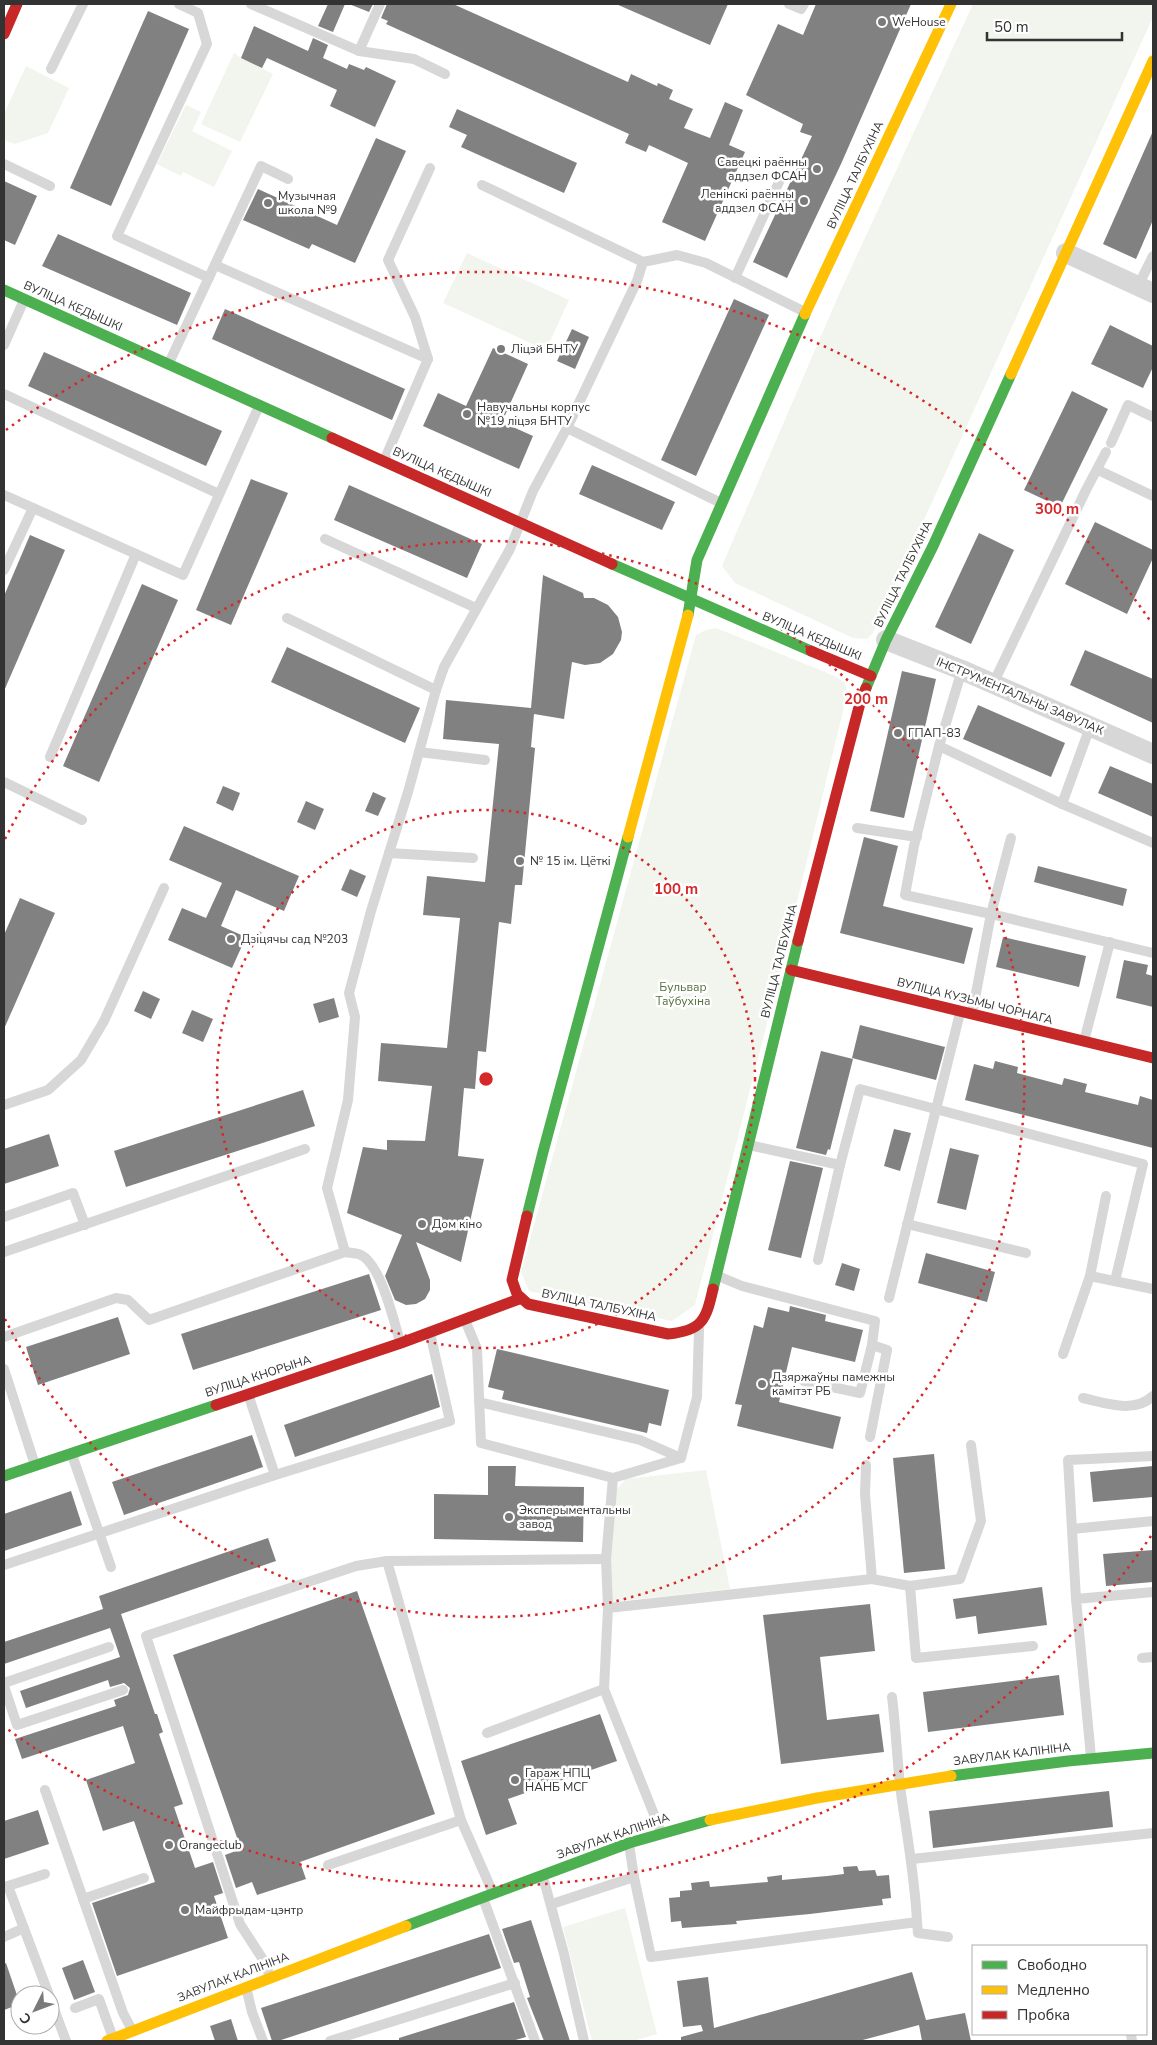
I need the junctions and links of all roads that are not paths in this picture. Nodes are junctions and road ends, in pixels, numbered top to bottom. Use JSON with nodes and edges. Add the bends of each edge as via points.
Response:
{"nodes":[{"id":1,"x":17,"y":4,"type":"edge"},
{"id":2,"x":83,"y":4,"type":"edge"},
{"id":3,"x":179,"y":4,"type":"edge"},
{"id":4,"x":251,"y":4,"type":"edge"},
{"id":5,"x":380,"y":4,"type":"edge"},
{"id":6,"x":789,"y":4,"type":"edge"},
{"id":7,"x":804,"y":4,"type":"edge"},
{"id":8,"x":951,"y":4,"type":"edge"},
{"id":9,"x":4,"y":34,"type":"edge"},
{"id":10,"x":359,"y":51,"type":"junction"},
{"id":11,"x":1153,"y":61,"type":"edge"},
{"id":12,"x":51,"y":69,"type":"dead end"},
{"id":13,"x":445,"y":74,"type":"dead end"},
{"id":14,"x":4,"y":164,"type":"edge"},
{"id":15,"x":430,"y":168,"type":"dead end"},
{"id":16,"x":288,"y":179,"type":"dead end"},
{"id":17,"x":779,"y":182,"type":"dead end"},
{"id":18,"x":482,"y":185,"type":"dead end"},
{"id":19,"x":50,"y":186,"type":"dead end"},
{"id":20,"x":1066,"y":253,"type":"junction"},
{"id":21,"x":1153,"y":256,"type":"edge"},
{"id":22,"x":643,"y":262,"type":"junction"},
{"id":23,"x":215,"y":265,"type":"junction"},
{"id":24,"x":209,"y":278,"type":"junction"},
{"id":25,"x":735,"y":278,"type":"junction"},
{"id":26,"x":4,"y":290,"type":"edge"},
{"id":27,"x":1145,"y":290,"type":"edge"},
{"id":28,"x":25,"y":299,"type":"junction"},
{"id":29,"x":806,"y":312,"type":"junction"},
{"id":30,"x":4,"y":346,"type":"edge"},
{"id":31,"x":428,"y":359,"type":"junction"},
{"id":32,"x":169,"y":364,"type":"junction"},
{"id":33,"x":4,"y":394,"type":"edge"},
{"id":34,"x":259,"y":405,"type":"junction"},
{"id":35,"x":1153,"y":417,"type":"edge"},
{"id":36,"x":567,"y":428,"type":"junction"},
{"id":37,"x":384,"y":461,"type":"junction"},
{"id":38,"x":1098,"y":470,"type":"junction"},
{"id":39,"x":219,"y":494,"type":"junction"},
{"id":40,"x":4,"y":495,"type":"edge"},
{"id":41,"x":1153,"y":496,"type":"edge"},
{"id":42,"x":721,"y":503,"type":"junction"},
{"id":43,"x":32,"y":508,"type":"junction"},
{"id":44,"x":519,"y":522,"type":"junction"},
{"id":45,"x":325,"y":539,"type":"dead end"},
{"id":46,"x":136,"y":554,"type":"junction"},
{"id":47,"x":4,"y":570,"type":"edge"},
{"id":48,"x":690,"y":599,"type":"junction"},
{"id":49,"x":476,"y":608,"type":"junction"},
{"id":50,"x":287,"y":618,"type":"dead end"},
{"id":51,"x":886,"y":640,"type":"junction"},
{"id":52,"x":962,"y":670,"type":"junction"},
{"id":53,"x":871,"y":676,"type":"junction"},
{"id":54,"x":993,"y":684,"type":"junction"},
{"id":55,"x":436,"y":690,"type":"junction"},
{"id":56,"x":1090,"y":727,"type":"junction"},
{"id":57,"x":939,"y":746,"type":"junction"},
{"id":58,"x":419,"y":752,"type":"junction"},
{"id":59,"x":1153,"y":754,"type":"edge"},
{"id":60,"x":50,"y":756,"type":"dead end"},
{"id":61,"x":486,"y":760,"type":"dead end"},
{"id":62,"x":4,"y":782,"type":"edge"},
{"id":63,"x":1062,"y":804,"type":"junction"},
{"id":64,"x":82,"y":820,"type":"dead end"},
{"id":65,"x":857,"y":828,"type":"dead end"},
{"id":66,"x":917,"y":837,"type":"junction"},
{"id":67,"x":1011,"y":838,"type":"dead end"},
{"id":68,"x":1153,"y":843,"type":"edge"},
{"id":69,"x":389,"y":853,"type":"junction"},
{"id":70,"x":473,"y":858,"type":"dead end"},
{"id":71,"x":164,"y":888,"type":"dead end"},
{"id":72,"x":991,"y":914,"type":"junction"},
{"id":73,"x":1110,"y":942,"type":"junction"},
{"id":74,"x":1153,"y":953,"type":"edge"},
{"id":75,"x":791,"y":970,"type":"junction"},
{"id":76,"x":966,"y":1013,"type":"junction"},
{"id":77,"x":1084,"y":1042,"type":"junction"},
{"id":78,"x":1153,"y":1058,"type":"edge"},
{"id":79,"x":4,"y":1105,"type":"edge"},
{"id":80,"x":936,"y":1109,"type":"junction"},
{"id":81,"x":748,"y":1145,"type":"junction"},
{"id":82,"x":305,"y":1149,"type":"dead end"},
{"id":83,"x":840,"y":1165,"type":"junction"},
{"id":84,"x":1106,"y":1196,"type":"dead end"},
{"id":85,"x":4,"y":1217,"type":"edge"},
{"id":86,"x":907,"y":1224,"type":"junction"},
{"id":87,"x":84,"y":1225,"type":"junction"},
{"id":88,"x":4,"y":1252,"type":"edge"},
{"id":89,"x":345,"y":1252,"type":"junction"},
{"id":90,"x":1026,"y":1252,"type":"dead end"},
{"id":91,"x":818,"y":1260,"type":"dead end"},
{"id":92,"x":717,"y":1275,"type":"junction"},
{"id":93,"x":1090,"y":1276,"type":"junction"},
{"id":94,"x":1115,"y":1281,"type":"junction"},
{"id":95,"x":1153,"y":1289,"type":"edge"},
{"id":96,"x":889,"y":1298,"type":"dead end"},
{"id":97,"x":519,"y":1299,"type":"junction"},
{"id":98,"x":464,"y":1319,"type":"junction"},
{"id":99,"x":699,"y":1325,"type":"junction"},
{"id":100,"x":429,"y":1332,"type":"junction"},
{"id":101,"x":4,"y":1336,"type":"edge"},
{"id":102,"x":401,"y":1343,"type":"junction"},
{"id":103,"x":872,"y":1345,"type":"junction"},
{"id":104,"x":1063,"y":1354,"type":"dead end"},
{"id":105,"x":4,"y":1370,"type":"edge"},
{"id":106,"x":804,"y":1381,"type":"dead end"},
{"id":107,"x":248,"y":1393,"type":"junction"},
{"id":108,"x":1153,"y":1396,"type":"edge"},
{"id":109,"x":1083,"y":1398,"type":"dead end"},
{"id":110,"x":479,"y":1402,"type":"junction"},
{"id":111,"x":870,"y":1437,"type":"dead end"},
{"id":112,"x":970,"y":1445,"type":"dead end"},
{"id":113,"x":72,"y":1454,"type":"junction"},
{"id":114,"x":1153,"y":1456,"type":"edge"},
{"id":115,"x":681,"y":1458,"type":"junction"},
{"id":116,"x":866,"y":1465,"type":"dead end"},
{"id":117,"x":36,"y":1466,"type":"junction"},
{"id":118,"x":275,"y":1475,"type":"junction"},
{"id":119,"x":4,"y":1476,"type":"edge"},
{"id":120,"x":613,"y":1478,"type":"junction"},
{"id":121,"x":1153,"y":1521,"type":"edge"},
{"id":122,"x":1072,"y":1529,"type":"junction"},
{"id":123,"x":100,"y":1534,"type":"junction"},
{"id":124,"x":606,"y":1559,"type":"junction"},
{"id":125,"x":387,"y":1561,"type":"junction"},
{"id":126,"x":4,"y":1565,"type":"edge"},
{"id":127,"x":111,"y":1567,"type":"dead end"},
{"id":128,"x":872,"y":1579,"type":"junction"},
{"id":129,"x":910,"y":1586,"type":"junction"},
{"id":130,"x":1153,"y":1592,"type":"edge"},
{"id":131,"x":1076,"y":1599,"type":"junction"},
{"id":132,"x":608,"y":1608,"type":"junction"},
{"id":133,"x":1033,"y":1646,"type":"dead end"},
{"id":134,"x":109,"y":1647,"type":"dead end"},
{"id":135,"x":1153,"y":1657,"type":"edge"},
{"id":136,"x":1142,"y":1658,"type":"dead end"},
{"id":137,"x":4,"y":1684,"type":"edge"},
{"id":138,"x":604,"y":1689,"type":"junction"},
{"id":139,"x":123,"y":1690,"type":"dead end"},
{"id":140,"x":892,"y":1697,"type":"dead end"},
{"id":141,"x":487,"y":1733,"type":"dead end"},
{"id":142,"x":1153,"y":1752,"type":"edge"},
{"id":143,"x":1091,"y":1757,"type":"junction"},
{"id":144,"x":900,"y":1782,"type":"junction"},
{"id":145,"x":45,"y":1790,"type":"dead end"},
{"id":146,"x":461,"y":1820,"type":"junction"},
{"id":147,"x":661,"y":1833,"type":"junction"},
{"id":148,"x":1153,"y":1833,"type":"edge"},
{"id":149,"x":629,"y":1843,"type":"junction"},
{"id":150,"x":912,"y":1860,"type":"junction"},
{"id":151,"x":328,"y":1865,"type":"dead end"},
{"id":152,"x":45,"y":1874,"type":"dead end"},
{"id":153,"x":543,"y":1876,"type":"junction"},
{"id":154,"x":144,"y":1878,"type":"dead end"},
{"id":155,"x":634,"y":1878,"type":"junction"},
{"id":156,"x":6,"y":1887,"type":"edge"},
{"id":157,"x":488,"y":1896,"type":"junction"},
{"id":158,"x":83,"y":1899,"type":"junction"},
{"id":159,"x":552,"y":1904,"type":"junction"},
{"id":160,"x":917,"y":1922,"type":"junction"},
{"id":161,"x":24,"y":1928,"type":"junction"},
{"id":162,"x":4,"y":1937,"type":"edge"},
{"id":163,"x":948,"y":1937,"type":"dead end"},
{"id":164,"x":270,"y":1977,"type":"junction"},
{"id":165,"x":515,"y":1983,"type":"junction"},
{"id":166,"x":45,"y":1985,"type":"edge"},
{"id":167,"x":246,"y":1986,"type":"junction"},
{"id":168,"x":75,"y":2008,"type":"dead end"},
{"id":169,"x":60,"y":2029,"type":"edge"},
{"id":170,"x":132,"y":2031,"type":"junction"},
{"id":171,"x":111,"y":2040,"type":"edge"},
{"id":172,"x":66,"y":2041,"type":"edge"},
{"id":173,"x":263,"y":2041,"type":"edge"},
{"id":174,"x":330,"y":2041,"type":"edge"},
{"id":175,"x":535,"y":2041,"type":"edge"},
{"id":176,"x":584,"y":2041,"type":"edge"}],
"edges":[{"from":1,"to":9,"type":"main road"},
{"from":2,"to":12,"type":"lane"},
{"from":3,"to":24,"type":"lane","via":[[198,13],[207,44],[117,236]]},
{"from":4,"to":10,"type":"lane"},
{"from":5,"to":10,"type":"lane"},
{"from":6,"to":7,"type":"lane","via":[[801,9]]},
{"from":8,"to":29,"type":"main road","name":"ВУЛІЦА ТАЛБУХІНА"},
{"from":10,"to":13,"type":"lane","via":[[414,60]]},
{"from":11,"to":20,"type":"main road","name":"ВУЛІЦА ТАЛБУХІНА"},
{"from":14,"to":19,"type":"lane"},
{"from":15,"to":31,"type":"lane","via":[[388,260],[415,317]]},
{"from":16,"to":23,"type":"lane","via":[[260,166]]},
{"from":17,"to":25,"type":"lane"},
{"from":18,"to":22,"type":"lane"},
{"from":20,"to":27,"type":"street"},
{"from":20,"to":51,"type":"main road","name":"ВУЛІЦА ТАЛБУХІНА","via":[[933,546]]},
{"from":21,"to":27,"type":"lane"},
{"from":22,"to":25,"type":"lane","via":[[678,255],[706,263]]},
{"from":22,"to":36,"type":"lane"},
{"from":23,"to":24,"type":"lane"},
{"from":23,"to":31,"type":"lane"},
{"from":24,"to":32,"type":"lane"},
{"from":25,"to":29,"type":"lane"},
{"from":26,"to":28,"type":"main road","name":"ВУЛІЦА КЕДЫШКІ"},
{"from":28,"to":30,"type":"lane"},
{"from":28,"to":32,"type":"main road","name":"ВУЛІЦА КЕДЫШКІ"},
{"from":29,"to":42,"type":"main road","name":"ВУЛІЦА ТАЛБУХІНА"},
{"from":31,"to":37,"type":"lane"},
{"from":32,"to":34,"type":"main road","name":"ВУЛІЦА КЕДЫШКІ"},
{"from":33,"to":39,"type":"lane"},
{"from":34,"to":37,"type":"main road","name":"ВУЛІЦА КЕДЫШКІ"},
{"from":34,"to":39,"type":"lane"},
{"from":35,"to":38,"type":"lane","via":[[1128,406]]},
{"from":36,"to":42,"type":"lane"},
{"from":36,"to":44,"type":"lane"},
{"from":37,"to":44,"type":"main road","name":"ВУЛІЦА КЕДЫШКІ"},
{"from":38,"to":41,"type":"lane"},
{"from":38,"to":54,"type":"lane"},
{"from":39,"to":46,"type":"lane","via":[[183,575]]},
{"from":40,"to":43,"type":"lane"},
{"from":42,"to":48,"type":"main road","name":"ВУЛІЦА ТАЛБУХІНА","via":[[696,560]]},
{"from":43,"to":46,"type":"lane"},
{"from":43,"to":47,"type":"lane"},
{"from":44,"to":48,"type":"main road","name":"ВУЛІЦА КЕДЫШКІ"},
{"from":44,"to":49,"type":"lane","via":[[510,549]]},
{"from":45,"to":49,"type":"lane"},
{"from":46,"to":60,"type":"lane"},
{"from":48,"to":53,"type":"main road","name":"ВУЛІЦА КЕДЫШКІ"},
{"from":48,"to":97,"type":"main road","name":"ВУЛІЦА ТАЛБУХІНА","via":[[686,625],[512,1280]]},
{"from":49,"to":55,"type":"lane","via":[[444,667]]},
{"from":50,"to":55,"type":"lane"},
{"from":51,"to":52,"type":"street","name":"ІНСТРУМЕНТАЛЬНЫ ЗАВУЛАК"},
{"from":51,"to":53,"type":"main road","name":"ВУЛІЦА ТАЛБУХІНА"},
{"from":52,"to":54,"type":"street","name":"ІНСТРУМЕНТАЛЬНЫ ЗАВУЛАК"},
{"from":52,"to":57,"type":"lane"},
{"from":53,"to":75,"type":"main road","name":"ВУЛІЦА ТАЛБУХІНА","via":[[860,703]]},
{"from":54,"to":56,"type":"street","name":"ІНСТРУМЕНТАЛЬНЫ ЗАВУЛАК"},
{"from":55,"to":58,"type":"lane"},
{"from":56,"to":59,"type":"street","name":"ІНСТРУМЕНТАЛЬНЫ ЗАВУЛАК"},
{"from":56,"to":63,"type":"lane"},
{"from":57,"to":63,"type":"lane"},
{"from":57,"to":66,"type":"lane"},
{"from":58,"to":61,"type":"lane"},
{"from":58,"to":69,"type":"lane"},
{"from":62,"to":64,"type":"lane"},
{"from":63,"to":68,"type":"lane"},
{"from":65,"to":66,"type":"lane"},
{"from":66,"to":72,"type":"lane","via":[[905,895]]},
{"from":67,"to":72,"type":"lane"},
{"from":69,"to":70,"type":"lane"},
{"from":69,"to":89,"type":"lane","via":[[349,993],[355,1017],[348,1100],[327,1188]]},
{"from":71,"to":79,"type":"lane","via":[[104,1021],[81,1060],[48,1090]]},
{"from":72,"to":73,"type":"lane"},
{"from":72,"to":76,"type":"lane"},
{"from":73,"to":74,"type":"lane"},
{"from":73,"to":77,"type":"lane"},
{"from":75,"to":76,"type":"main road","name":"ВУЛІЦА КУЗЬМЫ ЧОРНАГА"},
{"from":75,"to":81,"type":"main road","name":"ВУЛІЦА ТАЛБУХІНА"},
{"from":76,"to":77,"type":"main road","name":"ВУЛІЦА КУЗЬМЫ ЧОРНАГА"},
{"from":76,"to":80,"type":"lane"},
{"from":77,"to":78,"type":"main road","name":"ВУЛІЦА КУЗЬМЫ ЧОРНАГА"},
{"from":80,"to":83,"type":"lane","via":[[860,1089]]},
{"from":80,"to":86,"type":"lane"},
{"from":80,"to":94,"type":"lane","via":[[1143,1164]]},
{"from":81,"to":83,"type":"lane"},
{"from":81,"to":92,"type":"main road","name":"ВУЛІЦА ТАЛБУХІНА"},
{"from":82,"to":87,"type":"lane"},
{"from":83,"to":91,"type":"lane"},
{"from":84,"to":93,"type":"lane"},
{"from":85,"to":87,"type":"lane","via":[[73,1193]]},
{"from":86,"to":90,"type":"lane"},
{"from":86,"to":96,"type":"lane"},
{"from":87,"to":88,"type":"lane"},
{"from":89,"to":101,"type":"lane","via":[[149,1320],[128,1300],[116,1298]]},
{"from":89,"to":102,"type":"lane","via":[[361,1255],[375,1269]]},
{"from":92,"to":99,"type":"main road","name":"ВУЛІЦА ТАЛБУХІНА","via":[[707,1314]]},
{"from":92,"to":103,"type":"lane","via":[[742,1286],[875,1321]]},
{"from":93,"to":94,"type":"lane"},
{"from":93,"to":104,"type":"lane"},
{"from":94,"to":95,"type":"lane"},
{"from":97,"to":98,"type":"main road","name":"ВУЛІЦА КНОРЫНА"},
{"from":97,"to":99,"type":"main road","name":"ВУЛІЦА ТАЛБУХІНА","via":[[542,1308],[668,1334],[691,1331]]},
{"from":98,"to":100,"type":"main road","name":"ВУЛІЦА КНОРЫНА"},
{"from":98,"to":110,"type":"lane","via":[[477,1349]]},
{"from":99,"to":115,"type":"lane","via":[[697,1396]]},
{"from":100,"to":102,"type":"main road","name":"ВУЛІЦА КНОРЫНА"},
{"from":100,"to":118,"type":"lane","via":[[450,1421]]},
{"from":102,"to":107,"type":"main road","name":"ВУЛІЦА КНОРЫНА"},
{"from":103,"to":106,"type":"lane","via":[[860,1393]]},
{"from":103,"to":111,"type":"lane","via":[[887,1350]]},
{"from":105,"to":117,"type":"lane"},
{"from":107,"to":113,"type":"main road","name":"ВУЛІЦА КНОРЫНА"},
{"from":107,"to":118,"type":"lane"},
{"from":108,"to":109,"type":"lane","via":[[1145,1404],[1121,1406]]},
{"from":110,"to":115,"type":"lane","via":[[640,1440]]},
{"from":110,"to":120,"type":"lane","via":[[481,1443]]},
{"from":112,"to":129,"type":"lane","via":[[981,1521],[960,1579]]},
{"from":113,"to":117,"type":"main road","name":"ВУЛІЦА КНОРЫНА"},
{"from":113,"to":123,"type":"lane"},
{"from":114,"to":122,"type":"lane","via":[[1068,1460]]},
{"from":115,"to":120,"type":"lane"},
{"from":116,"to":128,"type":"lane","via":[[865,1494]]},
{"from":117,"to":119,"type":"main road","name":"ВУЛІЦА КНОРЫНА"},
{"from":118,"to":123,"type":"lane"},
{"from":120,"to":124,"type":"lane"},
{"from":121,"to":122,"type":"lane"},
{"from":122,"to":131,"type":"lane"},
{"from":123,"to":126,"type":"lane"},
{"from":123,"to":127,"type":"lane"},
{"from":124,"to":125,"type":"lane"},
{"from":124,"to":132,"type":"lane"},
{"from":125,"to":146,"type":"lane"},
{"from":125,"to":164,"type":"lane","via":[[356,1566],[146,1636],[240,1924]]},
{"from":128,"to":129,"type":"lane"},
{"from":128,"to":132,"type":"lane"},
{"from":129,"to":133,"type":"lane","via":[[916,1658]]},
{"from":130,"to":131,"type":"lane"},
{"from":131,"to":143,"type":"lane"},
{"from":132,"to":138,"type":"lane"},
{"from":134,"to":137,"type":"lane"},
{"from":135,"to":136,"type":"lane"},
{"from":137,"to":139,"type":"lane","via":[[17,1725]]},
{"from":138,"to":141,"type":"lane"},
{"from":138,"to":147,"type":"lane"},
{"from":140,"to":144,"type":"lane"},
{"from":142,"to":143,"type":"main road","name":"ЗАВУЛАК КАЛІНІНА"},
{"from":143,"to":144,"type":"main road","name":"ЗАВУЛАК КАЛІНІНА"},
{"from":144,"to":147,"type":"main road","name":"ЗАВУЛАК КАЛІНІНА","via":[[731,1815]]},
{"from":144,"to":150,"type":"lane"},
{"from":145,"to":158,"type":"lane"},
{"from":146,"to":151,"type":"lane"},
{"from":146,"to":157,"type":"lane"},
{"from":147,"to":149,"type":"main road","name":"ЗАВУЛАК КАЛІНІНА"},
{"from":148,"to":150,"type":"lane"},
{"from":149,"to":153,"type":"main road","name":"ЗАВУЛАК КАЛІНІНА"},
{"from":149,"to":155,"type":"lane"},
{"from":150,"to":160,"type":"lane"},
{"from":152,"to":156,"type":"lane"},
{"from":153,"to":157,"type":"main road","name":"ЗАВУЛАК КАЛІНІНА"},
{"from":153,"to":159,"type":"lane"},
{"from":154,"to":158,"type":"lane"},
{"from":155,"to":159,"type":"lane"},
{"from":155,"to":160,"type":"lane","via":[[651,1957]]},
{"from":156,"to":161,"type":"lane"},
{"from":157,"to":164,"type":"main road","name":"ЗАВУЛАК КАЛІНІНА"},
{"from":157,"to":165,"type":"lane"},
{"from":158,"to":170,"type":"lane","via":[[123,2014]]},
{"from":159,"to":176,"type":"lane"},
{"from":160,"to":163,"type":"lane","via":[[918,1933]]},
{"from":161,"to":162,"type":"lane"},
{"from":161,"to":166,"type":"lane"},
{"from":164,"to":167,"type":"main road","name":"ЗАВУЛАК КАЛІНІНА"},
{"from":165,"to":174,"type":"lane"},
{"from":165,"to":175,"type":"lane"},
{"from":167,"to":170,"type":"main road","name":"ЗАВУЛАК КАЛІНІНА"},
{"from":167,"to":173,"type":"lane"},
{"from":168,"to":171,"type":"lane","via":[[98,1999]]},
{"from":169,"to":172,"type":"lane"},
{"from":170,"to":171,"type":"main road","name":"ЗАВУЛАК КАЛІНІНА"}]}
